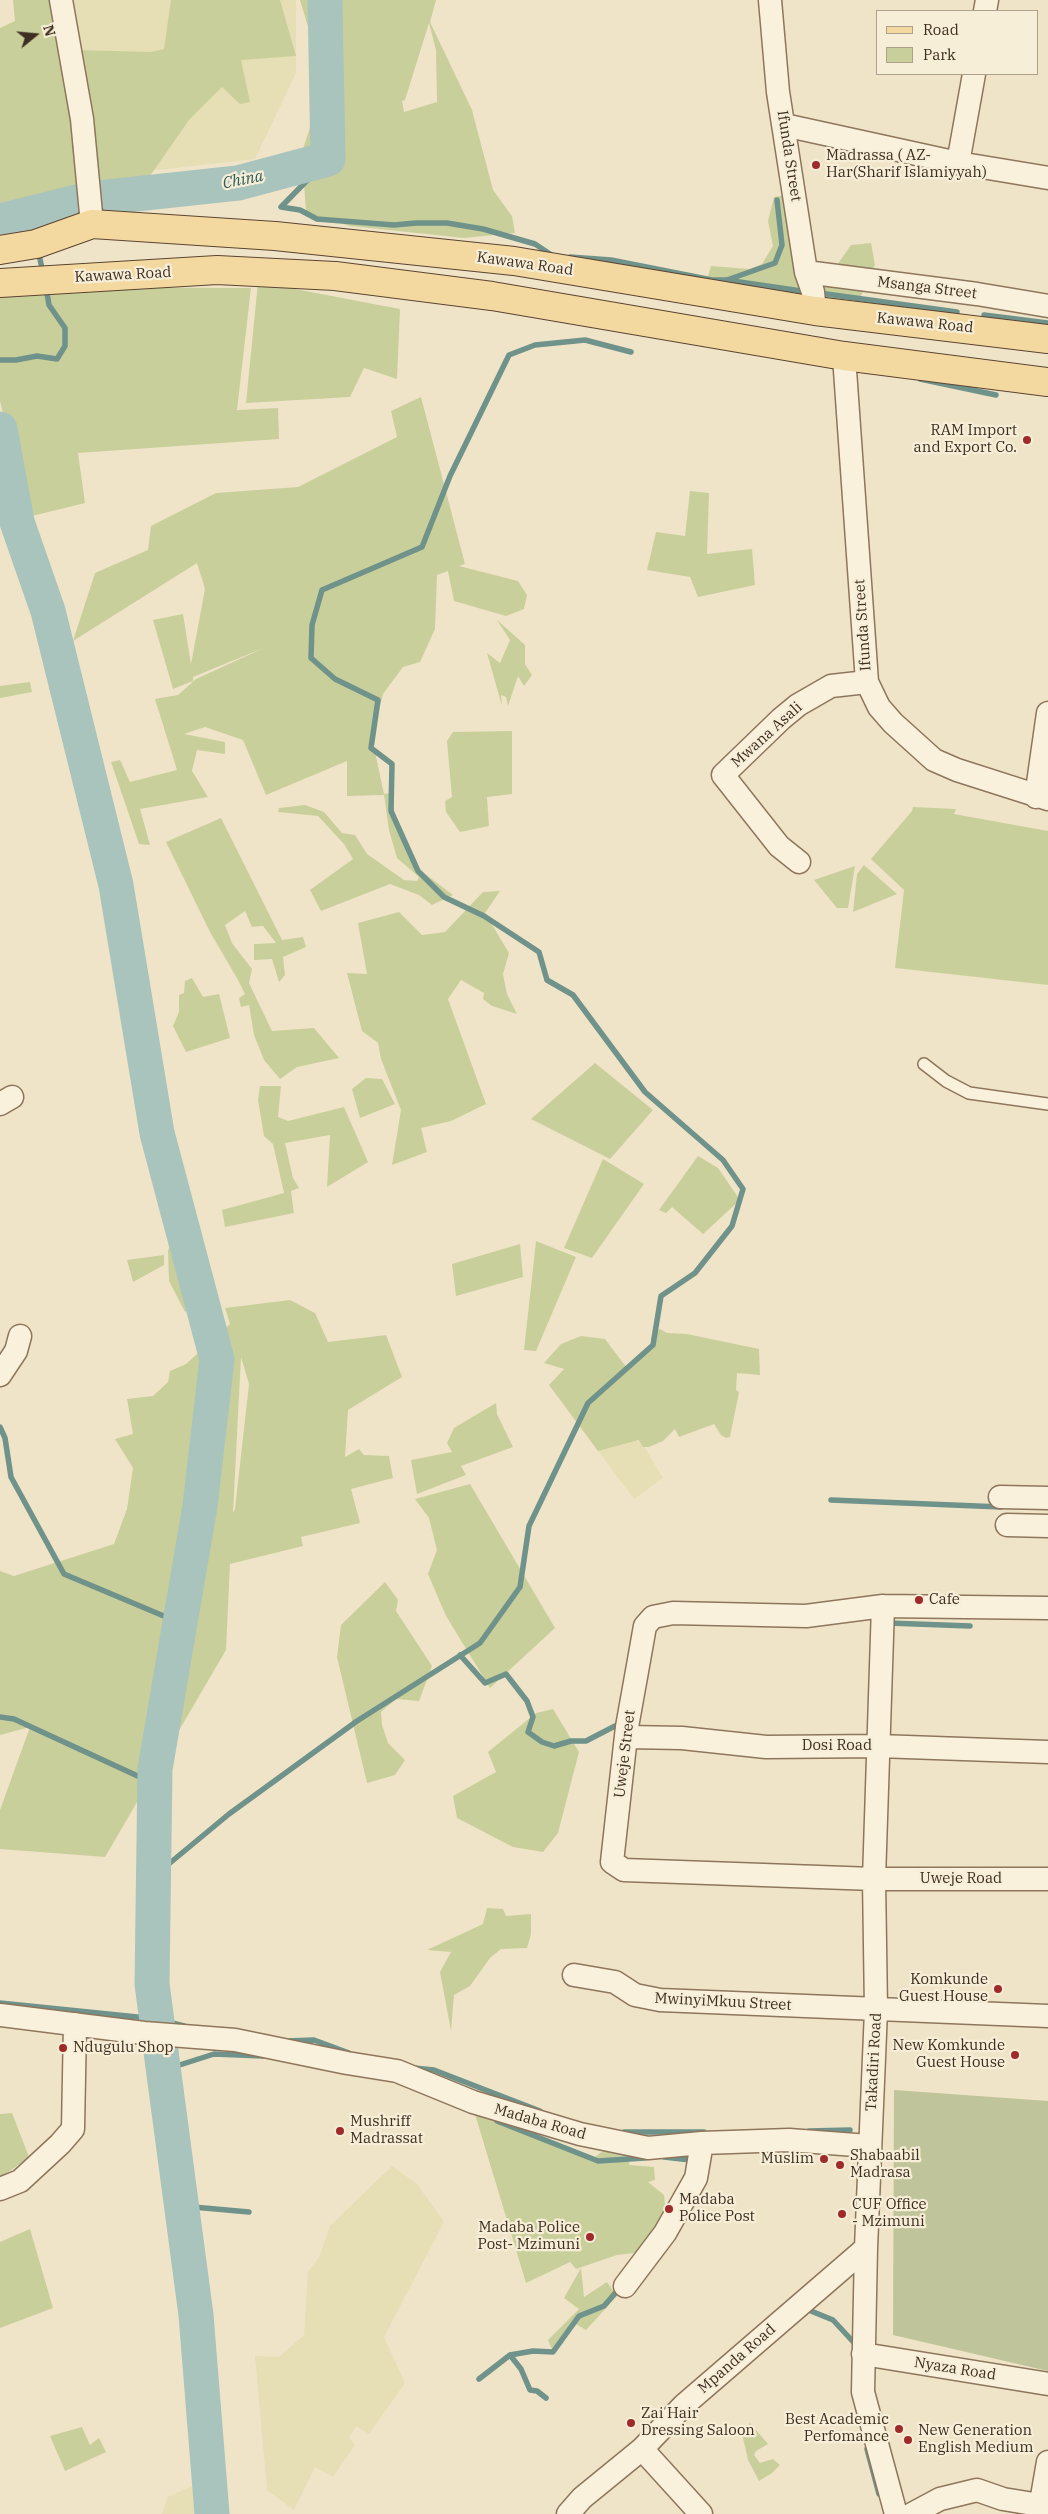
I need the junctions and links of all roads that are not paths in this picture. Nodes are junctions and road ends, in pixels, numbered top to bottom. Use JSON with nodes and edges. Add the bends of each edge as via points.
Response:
{"nodes":[{"id":1,"x":61,"y":0,"type":"edge"},
{"id":2,"x":770,"y":0,"type":"edge"},
{"id":3,"x":974,"y":75,"type":"edge"},
{"id":4,"x":784,"y":125,"type":"junction"},
{"id":5,"x":958,"y":163,"type":"junction"},
{"id":6,"x":1048,"y":178,"type":"edge"},
{"id":7,"x":92,"y":224,"type":"junction"},
{"id":8,"x":1,"y":250,"type":"edge"},
{"id":9,"x":806,"y":272,"type":"junction"},
{"id":10,"x":0,"y":283,"type":"edge"},
{"id":11,"x":1048,"y":306,"type":"edge"},
{"id":12,"x":815,"y":311,"type":"junction"},
{"id":13,"x":1048,"y":339,"type":"edge"},
{"id":14,"x":844,"y":356,"type":"junction"},
{"id":15,"x":1048,"y":382,"type":"edge"},
{"id":16,"x":867,"y":682,"type":"junction"},
{"id":17,"x":1048,"y":713,"type":"edge"},
{"id":18,"x":1042,"y":798,"type":"edge"},
{"id":19,"x":799,"y":862,"type":"dead end"},
{"id":20,"x":924,"y":1064,"type":"dead end"},
{"id":21,"x":1048,"y":1104,"type":"edge"},
{"id":22,"x":20,"y":1336,"type":"dead end"},
{"id":23,"x":0,"y":1375,"type":"edge"},
{"id":24,"x":1000,"y":1497,"type":"dead end"},
{"id":25,"x":1048,"y":1498,"type":"edge"},
{"id":26,"x":1007,"y":1525,"type":"dead end"},
{"id":27,"x":1048,"y":1526,"type":"edge"},
{"id":28,"x":883,"y":1606,"type":"junction"},
{"id":29,"x":1048,"y":1608,"type":"edge"},
{"id":30,"x":627,"y":1737,"type":"junction"},
{"id":31,"x":878,"y":1746,"type":"junction"},
{"id":32,"x":1048,"y":1752,"type":"edge"},
{"id":33,"x":874,"y":1879,"type":"junction"},
{"id":34,"x":1048,"y":1879,"type":"edge"},
{"id":35,"x":574,"y":1975,"type":"dead end"},
{"id":36,"x":876,"y":2010,"type":"junction"},
{"id":37,"x":0,"y":2015,"type":"edge"},
{"id":38,"x":1048,"y":2016,"type":"edge"},
{"id":39,"x":75,"y":2024,"type":"junction"},
{"id":40,"x":702,"y":2143,"type":"junction"},
{"id":41,"x":870,"y":2146,"type":"junction"},
{"id":42,"x":0,"y":2189,"type":"edge"},
{"id":43,"x":866,"y":2248,"type":"junction"},
{"id":44,"x":625,"y":2286,"type":"dead end"},
{"id":45,"x":863,"y":2354,"type":"junction"},
{"id":46,"x":1048,"y":2384,"type":"edge"},
{"id":47,"x":642,"y":2449,"type":"junction"},
{"id":48,"x":1048,"y":2462,"type":"edge"},
{"id":49,"x":1040,"y":2509,"type":"edge"},
{"id":50,"x":568,"y":2514,"type":"edge"},
{"id":51,"x":701,"y":2514,"type":"edge"},
{"id":52,"x":896,"y":2514,"type":"edge"},
{"id":53,"x":912,"y":2514,"type":"edge"}],
"edges":[{"from":1,"to":7,"type":"street","via":[[82,119]]},
{"from":2,"to":4,"type":"street","name":"Ifunda Street"},
{"from":3,"to":5,"type":"street"},
{"from":4,"to":5,"type":"street"},
{"from":4,"to":9,"type":"street","name":"Ifunda Street"},
{"from":5,"to":6,"type":"street"},
{"from":7,"to":8,"type":"main road","name":"Kawawa Road","via":[[36,244]]},
{"from":7,"to":12,"type":"main road","name":"Kawawa Road","via":[[275,236],[514,261]]},
{"from":9,"to":11,"type":"street","name":"Msanga Street"},
{"from":9,"to":12,"type":"street","name":"Ifunda Street"},
{"from":10,"to":14,"type":"main road","name":"Kawawa Road","via":[[218,270],[335,276],[492,296]]},
{"from":12,"to":13,"type":"main road","name":"Kawawa Road"},
{"from":14,"to":15,"type":"main road","name":"Kawawa Road"},
{"from":14,"to":16,"type":"street","name":"Ifunda Street"},
{"from":16,"to":18,"type":"street","name":"Ifunda Street","via":[[888,718],[934,760]]},
{"from":16,"to":19,"type":"street","name":"Mwana Asali","via":[[831,686],[798,705],[723,775],[778,846]]},
{"from":17,"to":18,"type":"street"},
{"from":20,"to":21,"type":"lane","via":[[946,1082],[969,1093]]},
{"from":22,"to":23,"type":"street","via":[[16,1351]]},
{"from":24,"to":25,"type":"street"},
{"from":26,"to":27,"type":"street"},
{"from":28,"to":29,"type":"street","name":"Uweje Street"},
{"from":28,"to":30,"type":"street","name":"Uweje Street","via":[[806,1616],[673,1613],[653,1617],[645,1626]]},
{"from":28,"to":31,"type":"street","name":"Takadiri Road"},
{"from":30,"to":31,"type":"street","name":"Dosi Road","via":[[682,1738],[766,1747]]},
{"from":30,"to":33,"type":"street","name":"Uweje Street","via":[[612,1862],[624,1870]]},
{"from":31,"to":32,"type":"street","name":"Dosi Road"},
{"from":31,"to":33,"type":"street","name":"Takadiri Road"},
{"from":33,"to":34,"type":"street","name":"Uweje Road"},
{"from":33,"to":36,"type":"street","name":"Takadiri Road"},
{"from":35,"to":36,"type":"street","name":"MwinyiMkuu Street","via":[[615,1982],[635,1995],[660,2000]]},
{"from":36,"to":38,"type":"street","name":"MwinyiMkuu Street"},
{"from":36,"to":41,"type":"street","name":"Takadiri Road"},
{"from":37,"to":39,"type":"street","name":"Madaba Road"},
{"from":39,"to":40,"type":"street","name":"Madaba Road","via":[[235,2040],[347,2064],[397,2071],[473,2102],[580,2134],[648,2148]]},
{"from":39,"to":42,"type":"street","via":[[73,2128],[20,2181]]},
{"from":40,"to":41,"type":"street","name":"Madaba Road","via":[[789,2140]]},
{"from":40,"to":44,"type":"street","via":[[696,2178],[665,2233]]},
{"from":41,"to":43,"type":"street","name":"Takadiri Road"},
{"from":43,"to":45,"type":"street","name":"Takadiri Road"},
{"from":43,"to":47,"type":"street","name":"Mpanda Road","via":[[684,2405]]},
{"from":45,"to":46,"type":"street","name":"Nyaza Road"},
{"from":45,"to":52,"type":"street","name":"Takadiri Road","via":[[863,2392]]},
{"from":47,"to":50,"type":"street","name":"Mpanda Road","via":[[582,2498]]},
{"from":47,"to":51,"type":"street"},
{"from":48,"to":49,"type":"street"},
{"from":49,"to":53,"type":"street","via":[[977,2490],[940,2500]]}]}
